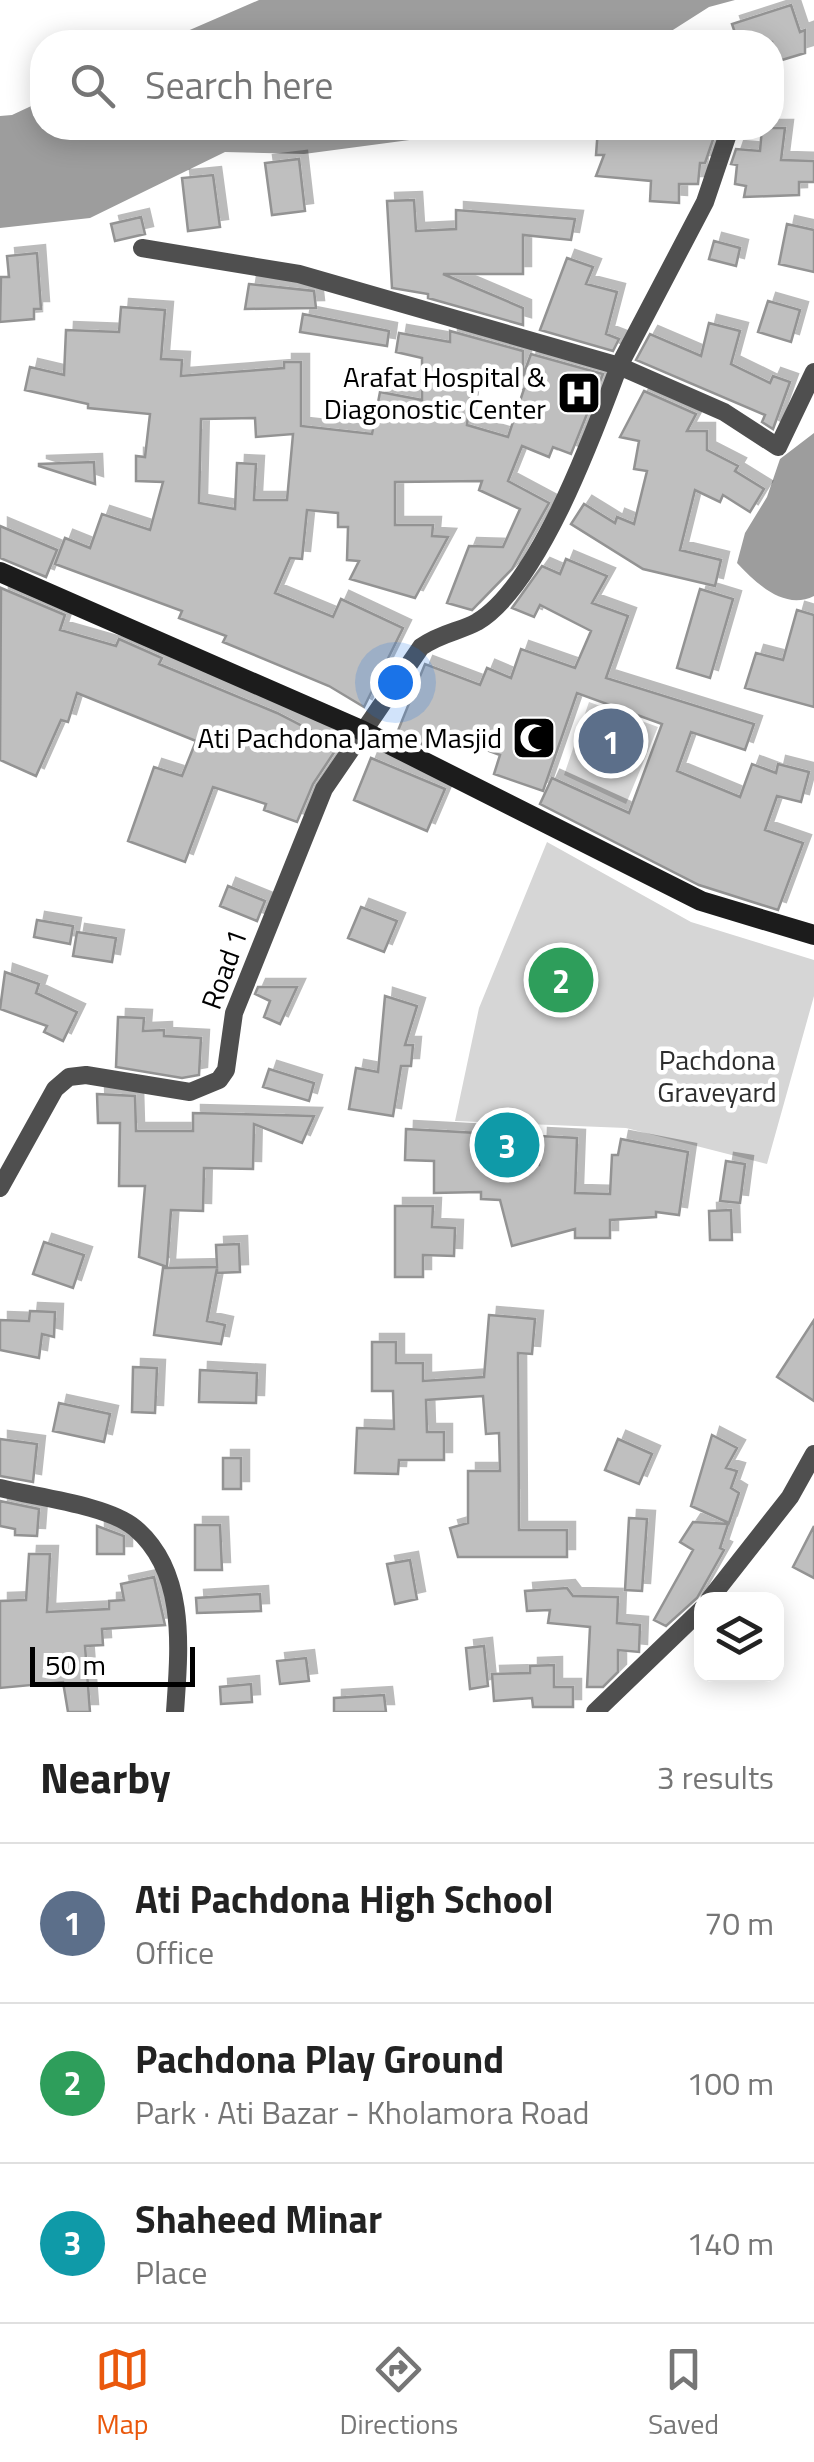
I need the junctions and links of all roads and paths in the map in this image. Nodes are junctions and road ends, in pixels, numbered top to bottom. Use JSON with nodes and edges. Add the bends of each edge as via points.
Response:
{"nodes":[{"id":1,"x":726,"y":140,"type":"edge"},
{"id":2,"x":142,"y":248,"type":"dead end"},
{"id":3,"x":619,"y":366,"type":"junction"},
{"id":4,"x":814,"y":372,"type":"edge"},
{"id":5,"x":0,"y":572,"type":"edge"},
{"id":6,"x":362,"y":730,"type":"junction"},
{"id":7,"x":814,"y":935,"type":"edge"},
{"id":8,"x":0,"y":1188,"type":"edge"},
{"id":9,"x":814,"y":1454,"type":"edge"},
{"id":10,"x":0,"y":1488,"type":"edge"},
{"id":11,"x":715,"y":1592,"type":"edge"},
{"id":12,"x":694,"y":1617,"type":"edge"},
{"id":13,"x":175,"y":1712,"type":"edge"},
{"id":14,"x":595,"y":1712,"type":"edge"}],
"edges":[{"from":1,"to":3,"type":"street","via":[[705,202]]},
{"from":2,"to":3,"type":"street","via":[[299,274]]},
{"from":3,"to":4,"type":"street","via":[[724,412],[778,447]]},
{"from":3,"to":6,"type":"street","via":[[588,448],[525,570],[476,622],[444,631],[421,647]]},
{"from":5,"to":6,"type":"main road"},
{"from":6,"to":7,"type":"main road","via":[[701,901]]},
{"from":6,"to":8,"type":"street","name":"Road 1","via":[[324,789],[234,1014],[219,1080],[190,1092],[69,1077],[55,1089]]},
{"from":9,"to":11,"type":"street","via":[[790,1497]]},
{"from":10,"to":13,"type":"street","via":[[108,1514],[134,1527],[156,1556],[178,1610]]},
{"from":12,"to":14,"type":"street"}]}
